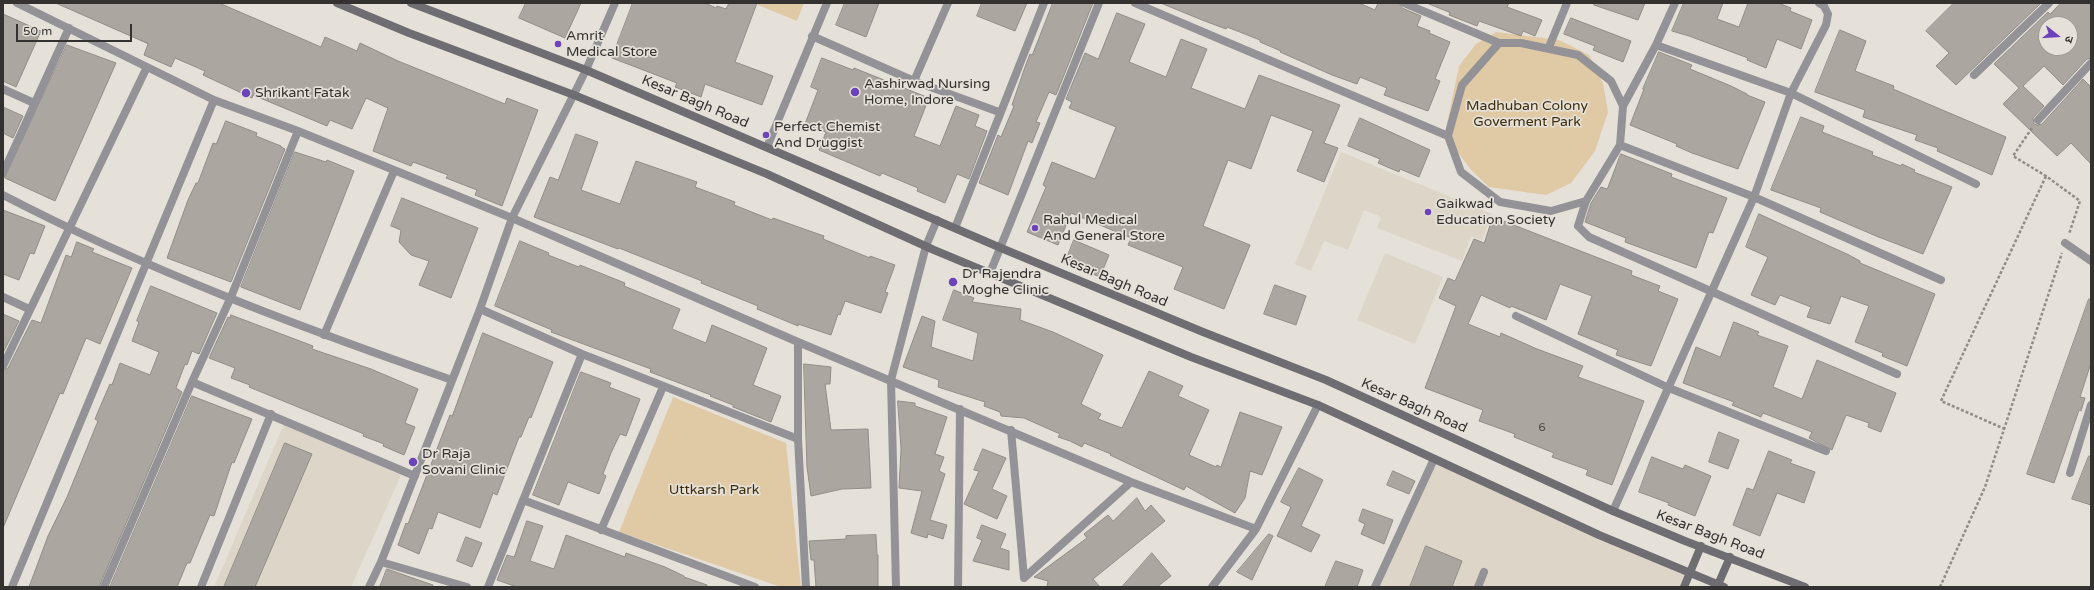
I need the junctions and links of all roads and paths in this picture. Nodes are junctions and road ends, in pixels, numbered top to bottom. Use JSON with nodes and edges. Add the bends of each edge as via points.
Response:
{"nodes":[{"id":1,"x":17,"y":3,"type":"edge"},
{"id":2,"x":337,"y":3,"type":"edge"},
{"id":3,"x":411,"y":3,"type":"edge"},
{"id":4,"x":615,"y":3,"type":"edge"},
{"id":5,"x":827,"y":3,"type":"edge"},
{"id":6,"x":948,"y":3,"type":"edge"},
{"id":7,"x":1044,"y":3,"type":"edge"},
{"id":8,"x":1099,"y":3,"type":"edge"},
{"id":9,"x":1135,"y":3,"type":"edge"},
{"id":10,"x":1404,"y":3,"type":"edge"},
{"id":11,"x":1567,"y":3,"type":"edge"},
{"id":12,"x":1675,"y":3,"type":"edge"},
{"id":13,"x":1819,"y":3,"type":"edge"},
{"id":14,"x":2048,"y":3,"type":"edge"},
{"id":15,"x":422,"y":5,"type":"edge"},
{"id":16,"x":68,"y":28,"type":"junction"},
{"id":17,"x":812,"y":36,"type":"junction"},
{"id":18,"x":1499,"y":43,"type":"junction"},
{"id":19,"x":1656,"y":45,"type":"junction"},
{"id":20,"x":1549,"y":47,"type":"junction"},
{"id":21,"x":2091,"y":63,"type":"edge"},
{"id":22,"x":147,"y":67,"type":"junction"},
{"id":23,"x":586,"y":70,"type":"junction"},
{"id":24,"x":1974,"y":75,"type":"dead end"},
{"id":25,"x":914,"y":81,"type":"junction"},
{"id":26,"x":3,"y":89,"type":"edge"},
{"id":27,"x":1791,"y":93,"type":"junction"},
{"id":28,"x":574,"y":95,"type":"junction"},
{"id":29,"x":214,"y":100,"type":"junction"},
{"id":30,"x":34,"y":103,"type":"junction"},
{"id":31,"x":1623,"y":106,"type":"junction"},
{"id":32,"x":999,"y":112,"type":"junction"},
{"id":33,"x":2038,"y":120,"type":"joint"},
{"id":34,"x":298,"y":131,"type":"junction"},
{"id":35,"x":1448,"y":136,"type":"junction"},
{"id":36,"x":1620,"y":145,"type":"junction"},
{"id":37,"x":766,"y":147,"type":"junction"},
{"id":38,"x":394,"y":171,"type":"junction"},
{"id":39,"x":3,"y":173,"type":"edge"},
{"id":40,"x":2046,"y":176,"type":"junction"},
{"id":41,"x":1976,"y":184,"type":"dead end"},
{"id":42,"x":3,"y":195,"type":"edge"},
{"id":43,"x":1754,"y":197,"type":"junction"},
{"id":44,"x":1586,"y":201,"type":"junction"},
{"id":45,"x":512,"y":218,"type":"junction"},
{"id":46,"x":937,"y":220,"type":"junction"},
{"id":47,"x":955,"y":228,"type":"junction"},
{"id":48,"x":69,"y":229,"type":"junction"},
{"id":49,"x":2065,"y":243,"type":"junction"},
{"id":50,"x":926,"y":246,"type":"junction"},
{"id":51,"x":1001,"y":248,"type":"junction"},
{"id":52,"x":2091,"y":261,"type":"edge"},
{"id":53,"x":144,"y":264,"type":"junction"},
{"id":54,"x":990,"y":273,"type":"junction"},
{"id":55,"x":1941,"y":280,"type":"dead end"},
{"id":56,"x":1711,"y":291,"type":"junction"},
{"id":57,"x":3,"y":297,"type":"edge"},
{"id":58,"x":230,"y":297,"type":"junction"},
{"id":59,"x":29,"y":309,"type":"junction"},
{"id":60,"x":480,"y":309,"type":"junction"},
{"id":61,"x":1516,"y":316,"type":"dead end"},
{"id":62,"x":324,"y":336,"type":"junction"},
{"id":63,"x":798,"y":342,"type":"junction"},
{"id":64,"x":582,"y":354,"type":"junction"},
{"id":65,"x":3,"y":366,"type":"edge"},
{"id":66,"x":1897,"y":374,"type":"dead end"},
{"id":67,"x":452,"y":380,"type":"junction"},
{"id":68,"x":891,"y":380,"type":"junction"},
{"id":69,"x":192,"y":382,"type":"junction"},
{"id":70,"x":663,"y":387,"type":"junction"},
{"id":71,"x":1669,"y":388,"type":"junction"},
{"id":72,"x":1318,"y":405,"type":"junction"},
{"id":73,"x":2091,"y":405,"type":"edge"},
{"id":74,"x":960,"y":409,"type":"junction"},
{"id":75,"x":271,"y":414,"type":"junction"},
{"id":76,"x":2005,"y":429,"type":"junction"},
{"id":77,"x":1011,"y":430,"type":"junction"},
{"id":78,"x":798,"y":439,"type":"junction"},
{"id":79,"x":1826,"y":451,"type":"dead end"},
{"id":80,"x":1434,"y":459,"type":"junction"},
{"id":81,"x":2070,"y":473,"type":"dead end"},
{"id":82,"x":415,"y":476,"type":"junction"},
{"id":83,"x":1131,"y":482,"type":"junction"},
{"id":84,"x":523,"y":500,"type":"junction"},
{"id":85,"x":1613,"y":511,"type":"junction"},
{"id":86,"x":1256,"y":529,"type":"junction"},
{"id":87,"x":601,"y":530,"type":"junction"},
{"id":88,"x":1701,"y":546,"type":"junction"},
{"id":89,"x":1730,"y":557,"type":"junction"},
{"id":90,"x":381,"y":562,"type":"junction"},
{"id":91,"x":1484,"y":572,"type":"dead end"},
{"id":92,"x":1689,"y":574,"type":"junction"},
{"id":93,"x":1720,"y":586,"type":"edge"},
{"id":94,"x":12,"y":587,"type":"edge"},
{"id":95,"x":104,"y":587,"type":"edge"},
{"id":96,"x":201,"y":587,"type":"edge"},
{"id":97,"x":369,"y":587,"type":"edge"},
{"id":98,"x":467,"y":587,"type":"edge"},
{"id":99,"x":488,"y":587,"type":"edge"},
{"id":100,"x":755,"y":587,"type":"edge"},
{"id":101,"x":806,"y":587,"type":"edge"},
{"id":102,"x":896,"y":587,"type":"edge"},
{"id":103,"x":958,"y":587,"type":"edge"},
{"id":104,"x":1212,"y":587,"type":"edge"},
{"id":105,"x":1375,"y":587,"type":"edge"},
{"id":106,"x":1478,"y":587,"type":"edge"},
{"id":107,"x":1684,"y":587,"type":"edge"},
{"id":108,"x":1805,"y":587,"type":"edge"},
{"id":109,"x":1940,"y":587,"type":"edge"}],
"edges":[{"from":1,"to":16,"type":"street"},
{"from":2,"to":28,"type":"main road"},
{"from":3,"to":15,"type":"main road","name":"Kesar Bagh Road"},
{"from":4,"to":23,"type":"street"},
{"from":5,"to":17,"type":"street"},
{"from":6,"to":25,"type":"street"},
{"from":7,"to":32,"type":"street"},
{"from":8,"to":51,"type":"street"},
{"from":9,"to":35,"type":"street"},
{"from":10,"to":18,"type":"street"},
{"from":11,"to":20,"type":"street"},
{"from":12,"to":19,"type":"street"},
{"from":13,"to":27,"type":"street","via":[[1828,14],[1826,25]]},
{"from":14,"to":24,"type":"street"},
{"from":15,"to":23,"type":"main road","name":"Kesar Bagh Road"},
{"from":16,"to":22,"type":"street"},
{"from":16,"to":30,"type":"street"},
{"from":17,"to":25,"type":"street"},
{"from":17,"to":37,"type":"street"},
{"from":18,"to":20,"type":"street"},
{"from":18,"to":35,"type":"street","via":[[1462,84]]},
{"from":19,"to":27,"type":"street"},
{"from":19,"to":31,"type":"street"},
{"from":20,"to":31,"type":"street","via":[[1578,55],[1610,81]]},
{"from":21,"to":33,"type":"street"},
{"from":22,"to":29,"type":"street"},
{"from":22,"to":48,"type":"street"},
{"from":23,"to":28,"type":"street"},
{"from":23,"to":37,"type":"main road","name":"Kesar Bagh Road"},
{"from":25,"to":32,"type":"street"},
{"from":26,"to":30,"type":"street"},
{"from":27,"to":41,"type":"street"},
{"from":27,"to":43,"type":"street"},
{"from":28,"to":45,"type":"street"},
{"from":28,"to":50,"type":"main road","via":[[766,174]]},
{"from":29,"to":34,"type":"street"},
{"from":29,"to":53,"type":"street"},
{"from":30,"to":39,"type":"street"},
{"from":31,"to":36,"type":"street"},
{"from":32,"to":47,"type":"street"},
{"from":33,"to":40,"type":"path","via":[[2013,156]]},
{"from":34,"to":38,"type":"street"},
{"from":34,"to":58,"type":"street"},
{"from":35,"to":44,"type":"street","via":[[1461,172],[1500,202],[1551,212]]},
{"from":36,"to":43,"type":"street"},
{"from":36,"to":44,"type":"street"},
{"from":37,"to":46,"type":"main road","name":"Kesar Bagh Road"},
{"from":38,"to":45,"type":"street"},
{"from":38,"to":62,"type":"street"},
{"from":40,"to":49,"type":"path","via":[[2080,201]]},
{"from":40,"to":76,"type":"path","via":[[1941,401]]},
{"from":42,"to":48,"type":"street"},
{"from":43,"to":55,"type":"street"},
{"from":43,"to":56,"type":"street"},
{"from":44,"to":56,"type":"street","via":[[1578,226],[1589,237]]},
{"from":45,"to":60,"type":"street"},
{"from":45,"to":63,"type":"street"},
{"from":46,"to":47,"type":"main road","name":"Kesar Bagh Road"},
{"from":46,"to":50,"type":"street"},
{"from":47,"to":51,"type":"main road","name":"Kesar Bagh Road"},
{"from":48,"to":53,"type":"street"},
{"from":48,"to":59,"type":"street"},
{"from":49,"to":52,"type":"street"},
{"from":49,"to":76,"type":"path"},
{"from":50,"to":54,"type":"main road"},
{"from":50,"to":68,"type":"street"},
{"from":51,"to":54,"type":"street"},
{"from":51,"to":85,"type":"main road","name":"Kesar Bagh Road","via":[[1326,380]]},
{"from":53,"to":58,"type":"street"},
{"from":53,"to":94,"type":"street"},
{"from":54,"to":72,"type":"main road"},
{"from":56,"to":66,"type":"street"},
{"from":56,"to":71,"type":"street"},
{"from":57,"to":59,"type":"street"},
{"from":58,"to":62,"type":"street"},
{"from":58,"to":69,"type":"street"},
{"from":59,"to":65,"type":"street"},
{"from":60,"to":64,"type":"street"},
{"from":60,"to":67,"type":"street"},
{"from":61,"to":71,"type":"street"},
{"from":62,"to":67,"type":"street"},
{"from":63,"to":68,"type":"street"},
{"from":63,"to":78,"type":"street"},
{"from":64,"to":70,"type":"street"},
{"from":64,"to":84,"type":"street"},
{"from":67,"to":82,"type":"street"},
{"from":68,"to":74,"type":"street"},
{"from":68,"to":102,"type":"street"},
{"from":69,"to":75,"type":"street"},
{"from":69,"to":95,"type":"street"},
{"from":70,"to":78,"type":"street"},
{"from":70,"to":87,"type":"street"},
{"from":71,"to":79,"type":"street"},
{"from":71,"to":85,"type":"street"},
{"from":72,"to":80,"type":"main road"},
{"from":72,"to":86,"type":"street"},
{"from":73,"to":81,"type":"street"},
{"from":74,"to":77,"type":"street"},
{"from":74,"to":103,"type":"street"},
{"from":75,"to":82,"type":"street"},
{"from":75,"to":96,"type":"street"},
{"from":76,"to":109,"type":"path","via":[[1984,487]]},
{"from":77,"to":83,"type":"street"},
{"from":77,"to":83,"type":"street","via":[[1024,578]]},
{"from":78,"to":101,"type":"street"},
{"from":80,"to":92,"type":"main road"},
{"from":80,"to":105,"type":"street"},
{"from":82,"to":90,"type":"street"},
{"from":83,"to":86,"type":"street"},
{"from":84,"to":87,"type":"street"},
{"from":84,"to":99,"type":"street"},
{"from":85,"to":88,"type":"main road","name":"Kesar Bagh Road"},
{"from":86,"to":104,"type":"street"},
{"from":87,"to":100,"type":"street"},
{"from":88,"to":89,"type":"main road","name":"Kesar Bagh Road"},
{"from":88,"to":92,"type":"main road"},
{"from":89,"to":93,"type":"main road"},
{"from":89,"to":108,"type":"main road","name":"Kesar Bagh Road"},
{"from":90,"to":97,"type":"street"},
{"from":90,"to":98,"type":"street"},
{"from":91,"to":106,"type":"street"},
{"from":92,"to":93,"type":"main road"},
{"from":92,"to":107,"type":"main road"}]}
